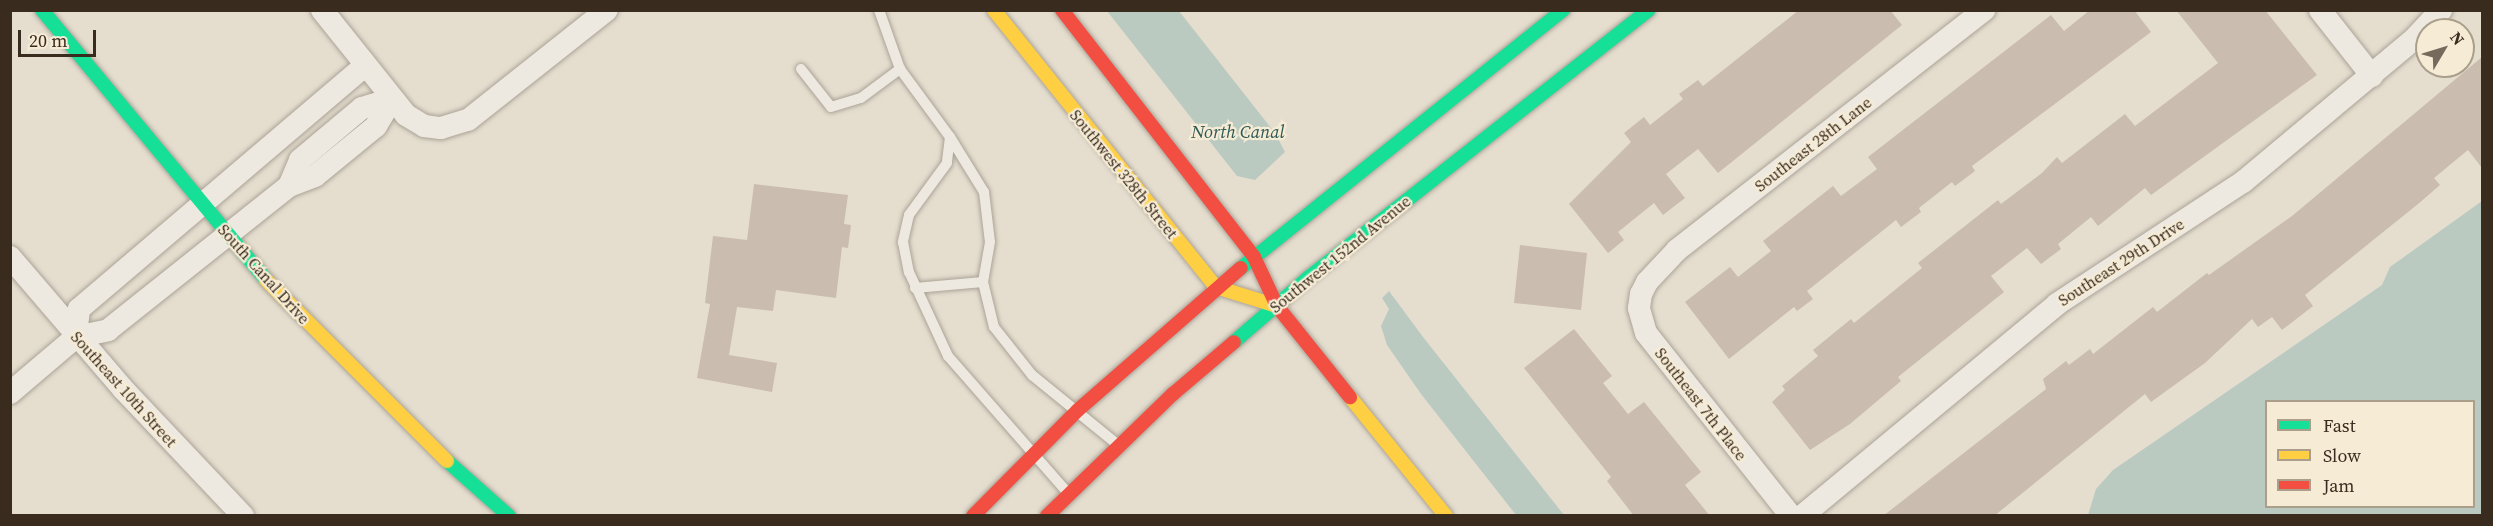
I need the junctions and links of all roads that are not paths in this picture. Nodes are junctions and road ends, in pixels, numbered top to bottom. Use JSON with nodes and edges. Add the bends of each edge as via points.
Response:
{"nodes":[{"id":1,"x":42,"y":10,"type":"edge"},
{"id":2,"x":322,"y":10,"type":"edge"},
{"id":3,"x":607,"y":10,"type":"edge"},
{"id":4,"x":879,"y":10,"type":"edge"},
{"id":5,"x":994,"y":10,"type":"edge"},
{"id":6,"x":1062,"y":10,"type":"edge"},
{"id":7,"x":1563,"y":10,"type":"edge"},
{"id":8,"x":1648,"y":10,"type":"edge"},
{"id":9,"x":1984,"y":10,"type":"edge"},
{"id":10,"x":2320,"y":10,"type":"edge"},
{"id":11,"x":2440,"y":10,"type":"edge"},
{"id":12,"x":365,"y":66,"type":"junction"},
{"id":13,"x":801,"y":69,"type":"dead end"},
{"id":14,"x":900,"y":69,"type":"junction"},
{"id":15,"x":2372,"y":76,"type":"junction"},
{"id":16,"x":392,"y":99,"type":"junction"},
{"id":17,"x":950,"y":137,"type":"junction"},
{"id":18,"x":202,"y":204,"type":"junction"},
{"id":19,"x":227,"y":235,"type":"junction"},
{"id":20,"x":10,"y":257,"type":"edge"},
{"id":21,"x":1254,"y":257,"type":"junction"},
{"id":22,"x":119,"y":274,"type":"junction"},
{"id":23,"x":982,"y":282,"type":"junction"},
{"id":24,"x":1647,"y":282,"type":"joint"},
{"id":25,"x":1216,"y":287,"type":"junction"},
{"id":26,"x":915,"y":288,"type":"junction"},
{"id":27,"x":142,"y":303,"type":"junction"},
{"id":28,"x":1277,"y":306,"type":"junction"},
{"id":29,"x":76,"y":336,"type":"junction"},
{"id":30,"x":10,"y":393,"type":"edge"},
{"id":31,"x":1078,"y":410,"type":"junction"},
{"id":32,"x":1118,"y":445,"type":"junction"},
{"id":33,"x":1032,"y":455,"type":"junction"},
{"id":34,"x":1069,"y":494,"type":"junction"},
{"id":35,"x":243,"y":516,"type":"edge"},
{"id":36,"x":509,"y":516,"type":"edge"},
{"id":37,"x":973,"y":516,"type":"edge"},
{"id":38,"x":1047,"y":516,"type":"edge"},
{"id":39,"x":1446,"y":516,"type":"edge"},
{"id":40,"x":1791,"y":516,"type":"edge"},
{"id":41,"x":1802,"y":516,"type":"edge"}],
"edges":[{"from":1,"to":18,"type":"street","name":"South Canal Drive"},
{"from":2,"to":12,"type":"street"},
{"from":3,"to":16,"type":"street","via":[[461,124],[424,126],[406,115]]},
{"from":4,"to":14,"type":"lane"},
{"from":5,"to":25,"type":"street","name":"Southwest 328th Street"},
{"from":6,"to":21,"type":"street"},
{"from":7,"to":21,"type":"street"},
{"from":8,"to":28,"type":"street","name":"Southwest 152nd Avenue"},
{"from":9,"to":24,"type":"street","name":"Southeast 28th Lane","via":[[1677,250]]},
{"from":10,"to":15,"type":"street"},
{"from":11,"to":15,"type":"street","name":"Southeast 29th Drive"},
{"from":12,"to":16,"type":"street"},
{"from":12,"to":18,"type":"street"},
{"from":13,"to":14,"type":"lane","via":[[831,107],[861,98]]},
{"from":14,"to":17,"type":"lane"},
{"from":15,"to":41,"type":"street","name":"Southeast 29th Drive","via":[[2243,182],[2057,304]]},
{"from":16,"to":19,"type":"street","via":[[367,133],[315,176],[289,186]]},
{"from":17,"to":23,"type":"lane","via":[[984,192],[990,242]]},
{"from":17,"to":26,"type":"lane","via":[[946,163],[909,214],[903,242]]},
{"from":18,"to":19,"type":"street","name":"South Canal Drive"},
{"from":18,"to":22,"type":"street"},
{"from":19,"to":27,"type":"street"},
{"from":19,"to":36,"type":"street","name":"South Canal Drive","via":[[387,404]]},
{"from":20,"to":29,"type":"street","name":"Southeast 10th Street"},
{"from":21,"to":25,"type":"street"},
{"from":21,"to":28,"type":"street"},
{"from":22,"to":27,"type":"street"},
{"from":22,"to":29,"type":"street","via":[[79,309]]},
{"from":23,"to":26,"type":"lane"},
{"from":23,"to":31,"type":"lane","via":[[994,327],[1032,375]]},
{"from":24,"to":40,"type":"street","name":"Southeast 7th Place","via":[[1639,308],[1646,333]]},
{"from":25,"to":28,"type":"street"},
{"from":25,"to":31,"type":"street"},
{"from":26,"to":33,"type":"lane","via":[[948,356]]},
{"from":27,"to":29,"type":"street","via":[[108,330]]},
{"from":28,"to":32,"type":"street","name":"Southwest 152nd Avenue"},
{"from":28,"to":39,"type":"street"},
{"from":29,"to":30,"type":"street"},
{"from":29,"to":35,"type":"street","name":"Southeast 10th Street"},
{"from":31,"to":32,"type":"lane"},
{"from":31,"to":33,"type":"street"},
{"from":32,"to":34,"type":"street","name":"Southwest 152nd Avenue"},
{"from":33,"to":34,"type":"lane"},
{"from":33,"to":37,"type":"street"},
{"from":34,"to":38,"type":"street","name":"Southwest 152nd Avenue"}]}
